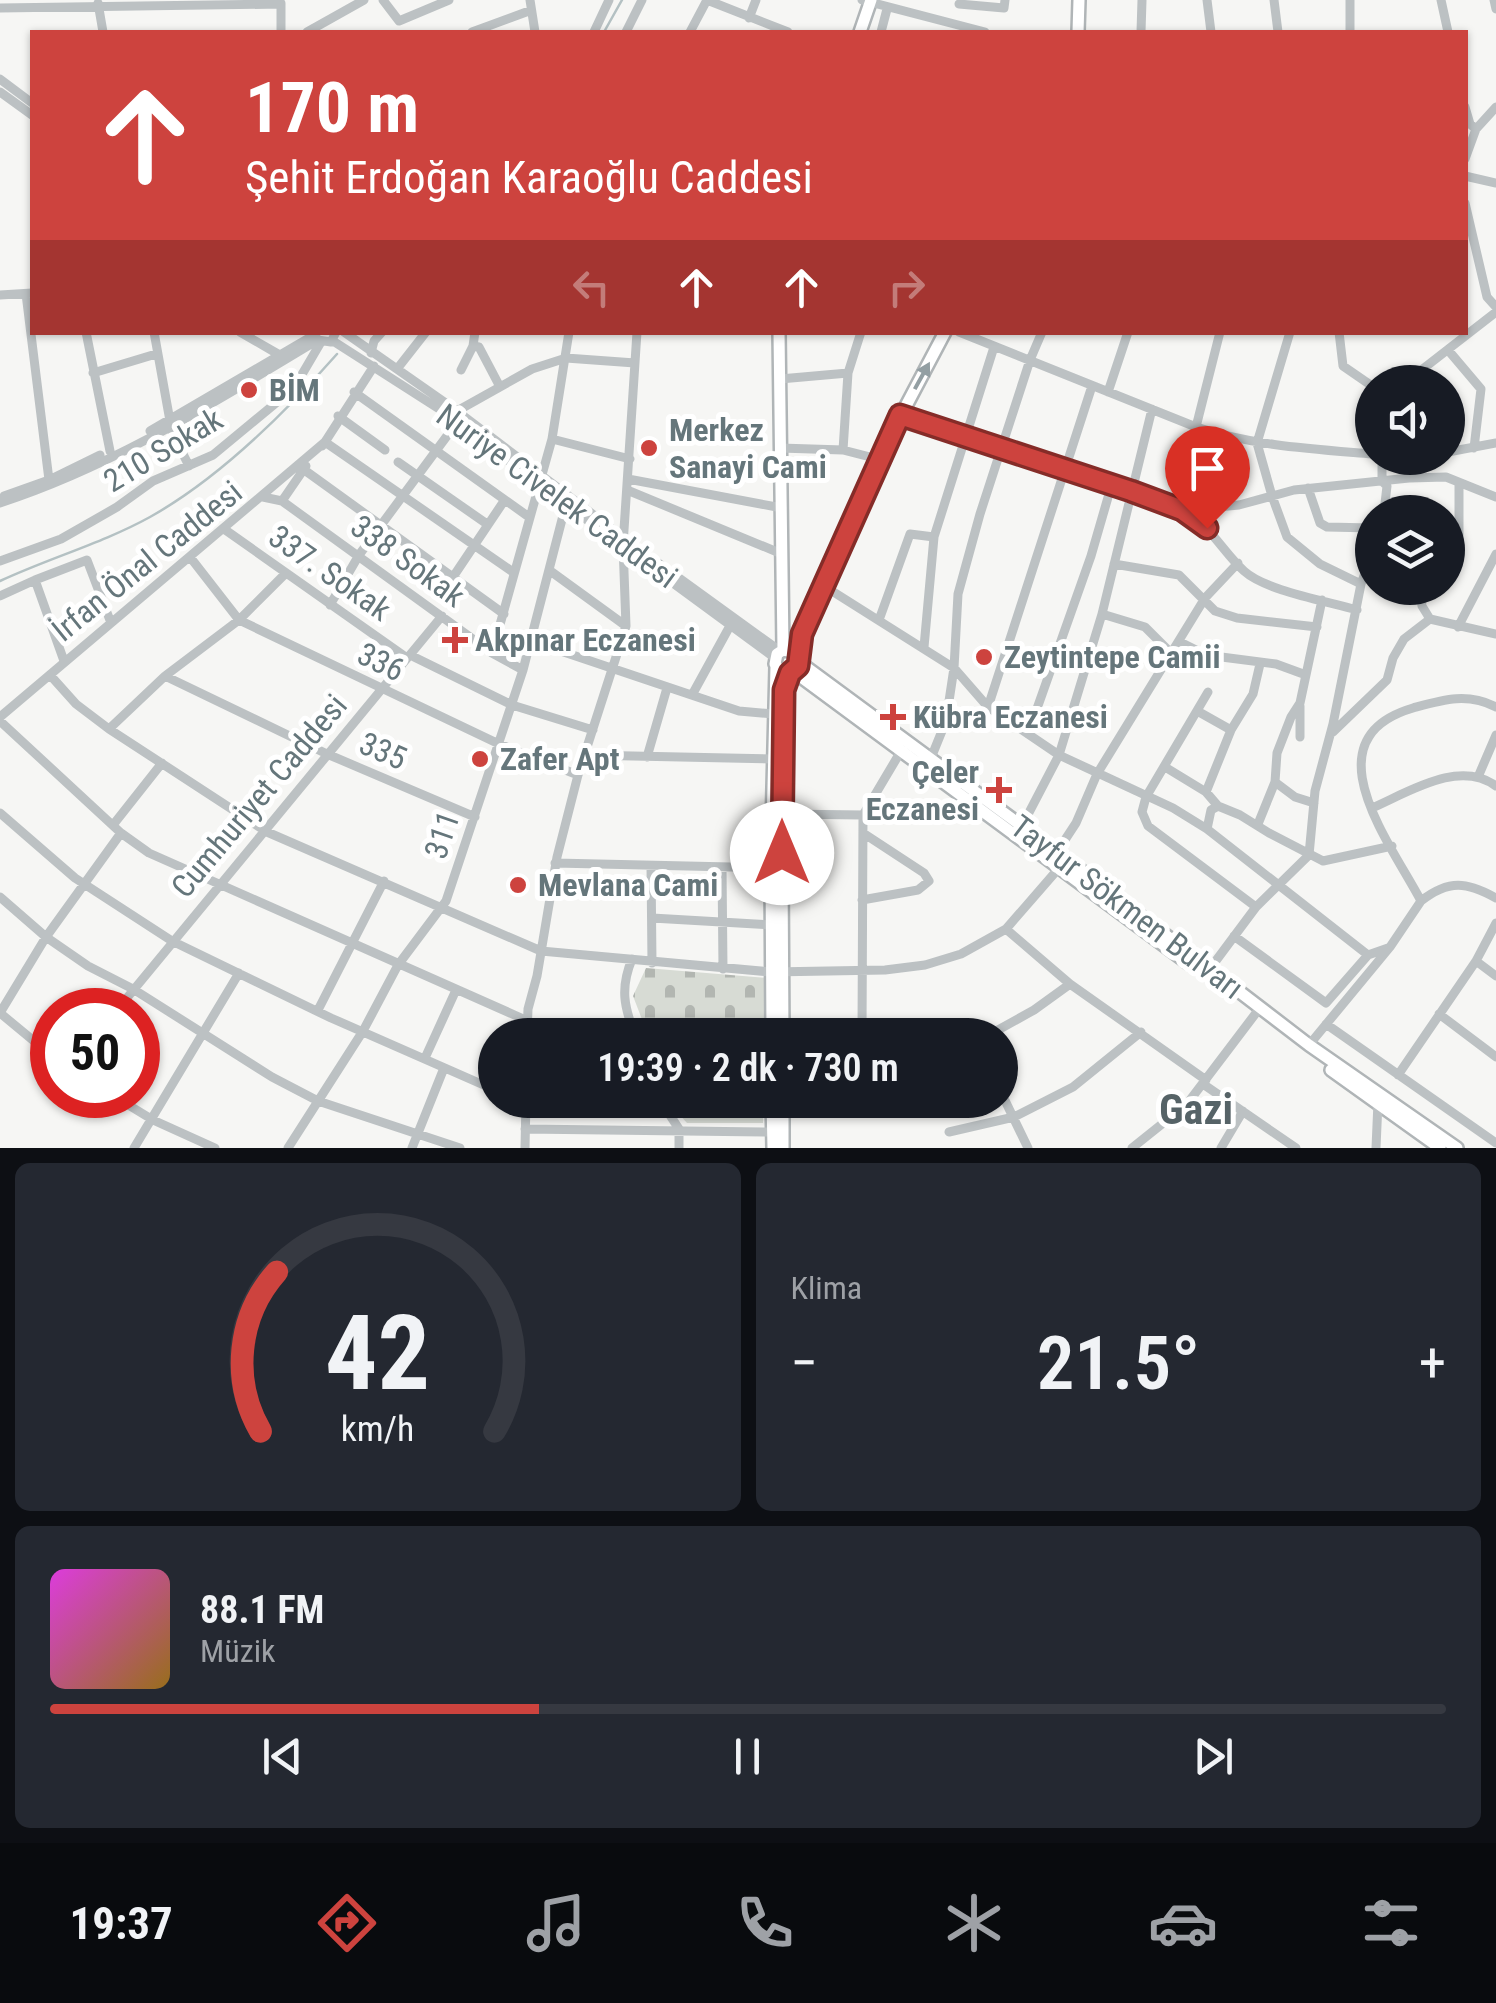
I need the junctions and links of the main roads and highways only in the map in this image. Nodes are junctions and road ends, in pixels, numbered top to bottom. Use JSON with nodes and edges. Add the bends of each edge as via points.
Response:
{"nodes":[{"id":1,"x":1079,"y":0,"type":"edge"},
{"id":2,"x":868,"y":1,"type":"edge"},
{"id":3,"x":861,"y":30,"type":"edge"},
{"id":4,"x":1078,"y":30,"type":"edge"},
{"id":5,"x":779,"y":335,"type":"edge"},
{"id":6,"x":944,"y":335,"type":"edge"},
{"id":7,"x":779,"y":656,"type":"junction"},
{"id":8,"x":795,"y":666,"type":"junction"},
{"id":9,"x":777,"y":971,"type":"junction"},
{"id":10,"x":773,"y":1018,"type":"edge"},
{"id":11,"x":781,"y":1018,"type":"edge"},
{"id":12,"x":1380,"y":1100,"type":"junction"},
{"id":13,"x":772,"y":1118,"type":"edge"},
{"id":14,"x":783,"y":1118,"type":"edge"},
{"id":15,"x":772,"y":1148,"type":"edge"},
{"id":16,"x":783,"y":1148,"type":"edge"},
{"id":17,"x":1440,"y":1148,"type":"edge"},
{"id":18,"x":1457,"y":1148,"type":"edge"}],
"edges":[{"from":1,"to":4,"type":"main road"},
{"from":2,"to":3,"type":"main road"},
{"from":5,"to":7,"type":"main road"},
{"from":8,"to":6,"type":"main road","one_way":true,"via":[[802,634],[878,459]]},
{"from":7,"to":8,"type":"main road","name":"Nuriye Civelek Caddesi","via":[[792,650]]},
{"from":7,"to":8,"type":"main road","name":"Nuriye Civelek Caddesi","via":[[783,673]]},
{"from":7,"to":9,"type":"main road","via":[[771,868]]},
{"from":8,"to":9,"type":"main road","via":[[782,711]]},
{"from":8,"to":12,"type":"main road","name":"Tayfur Sökmen Bulvarı","via":[[1058,868]]},
{"from":8,"to":12,"type":"main road","name":"Tayfur Sökmen Bulvarı","via":[[931,758]]},
{"from":9,"to":10,"type":"main road"},
{"from":9,"to":11,"type":"main road"},
{"from":12,"to":17,"type":"main road","name":"Tayfur Sökmen Bulvarı"},
{"from":12,"to":18,"type":"main road","name":"Tayfur Sökmen Bulvarı"},
{"from":13,"to":15,"type":"main road"},
{"from":14,"to":16,"type":"main road"}]}
